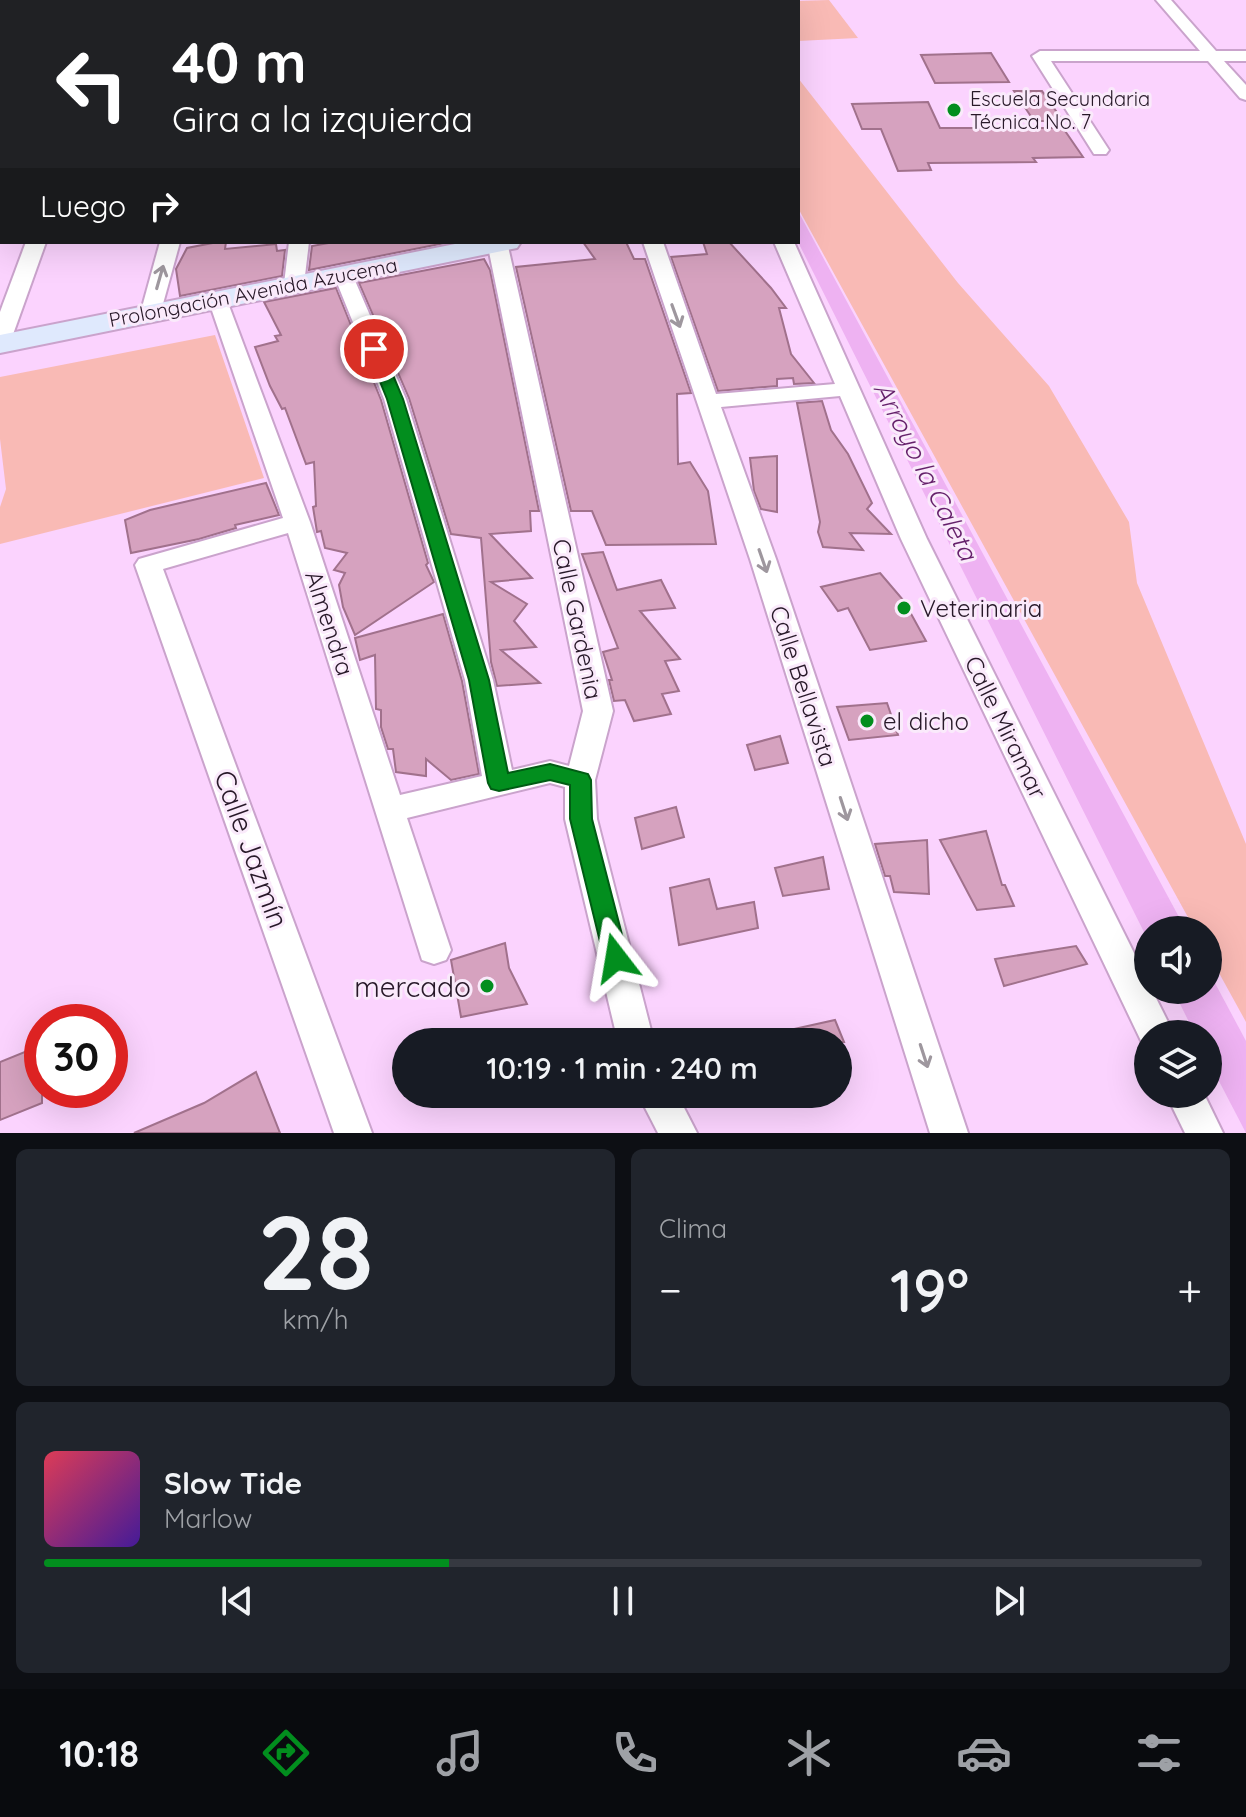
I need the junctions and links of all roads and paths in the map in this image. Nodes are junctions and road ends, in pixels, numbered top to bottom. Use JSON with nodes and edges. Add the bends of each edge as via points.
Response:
{"nodes":[{"id":1,"x":1163,"y":0,"type":"edge"},
{"id":2,"x":1214,"y":56,"type":"junction"},
{"id":3,"x":1246,"y":56,"type":"edge"},
{"id":4,"x":1246,"y":95,"type":"edge"},
{"id":5,"x":1100,"y":150,"type":"dead end"},
{"id":6,"x":35,"y":244,"type":"edge"},
{"id":7,"x":169,"y":244,"type":"edge"},
{"id":8,"x":299,"y":244,"type":"edge"},
{"id":9,"x":495,"y":244,"type":"edge"},
{"id":10,"x":500,"y":244,"type":"edge"},
{"id":11,"x":654,"y":244,"type":"edge"},
{"id":12,"x":785,"y":244,"type":"edge"},
{"id":13,"x":343,"y":273,"type":"junction"},
{"id":14,"x":294,"y":284,"type":"junction"},
{"id":15,"x":218,"y":299,"type":"junction"},
{"id":16,"x":151,"y":311,"type":"junction"},
{"id":17,"x":0,"y":342,"type":"edge"},
{"id":18,"x":848,"y":389,"type":"junction"},
{"id":19,"x":707,"y":402,"type":"junction"},
{"id":20,"x":297,"y":522,"type":"junction"},
{"id":21,"x":580,"y":780,"type":"junction"},
{"id":22,"x":499,"y":783,"type":"junction"},
{"id":23,"x":389,"y":810,"type":"junction"},
{"id":24,"x":434,"y":950,"type":"dead end"},
{"id":25,"x":1149,"y":1020,"type":"edge"},
{"id":26,"x":633,"y":1028,"type":"edge"},
{"id":27,"x":665,"y":1108,"type":"edge"},
{"id":28,"x":1192,"y":1108,"type":"edge"},
{"id":29,"x":353,"y":1133,"type":"edge"},
{"id":30,"x":678,"y":1133,"type":"edge"},
{"id":31,"x":949,"y":1133,"type":"edge"},
{"id":32,"x":1204,"y":1133,"type":"edge"}],
"edges":[{"from":1,"to":2,"type":"street"},
{"from":2,"to":3,"type":"street"},
{"from":2,"to":4,"type":"street"},
{"from":2,"to":5,"type":"street","via":[[1040,56]]},
{"from":6,"to":17,"type":"street"},
{"from":16,"to":7,"type":"street","one_way":true},
{"from":8,"to":14,"type":"street"},
{"from":9,"to":13,"type":"street","name":"Prolongación Avenida Azucema"},
{"from":10,"to":21,"type":"street","name":"Calle Gardenia","via":[[598,711]]},
{"from":11,"to":19,"type":"street","name":"Calle Bellavista","one_way":true},
{"from":12,"to":18,"type":"street","name":"Calle Miramar"},
{"from":13,"to":14,"type":"street","name":"Prolongación Avenida Azucema"},
{"from":13,"to":22,"type":"street","via":[[395,399],[434,526],[479,680]]},
{"from":14,"to":15,"type":"street","name":"Prolongación Avenida Azucema"},
{"from":15,"to":16,"type":"street","name":"Prolongación Avenida Azucema"},
{"from":15,"to":20,"type":"street","name":"Almendra"},
{"from":16,"to":17,"type":"street","name":"Prolongación Avenida Azucema"},
{"from":18,"to":19,"type":"street"},
{"from":18,"to":25,"type":"street","name":"Calle Miramar","via":[[914,539]]},
{"from":19,"to":31,"type":"street","name":"Calle Bellavista","one_way":true},
{"from":20,"to":23,"type":"street","name":"Almendra"},
{"from":20,"to":29,"type":"street","name":"Calle Jazmín","via":[[148,565]]},
{"from":21,"to":22,"type":"street","via":[[550,772]]},
{"from":21,"to":26,"type":"street","name":"Calle Gardenia","via":[[581,819]]},
{"from":22,"to":23,"type":"street"},
{"from":23,"to":24,"type":"street","name":"Almendra"},
{"from":27,"to":30,"type":"street"},
{"from":28,"to":32,"type":"street"}]}
